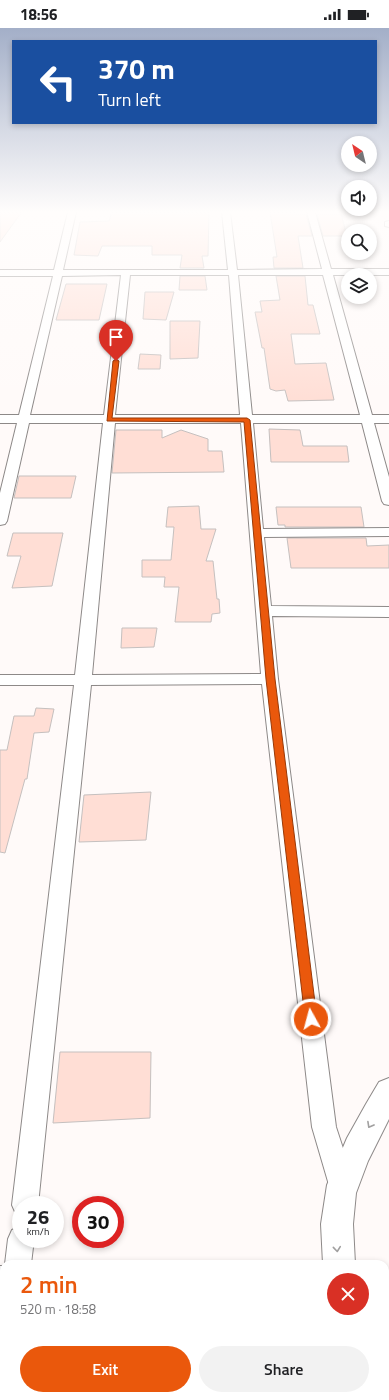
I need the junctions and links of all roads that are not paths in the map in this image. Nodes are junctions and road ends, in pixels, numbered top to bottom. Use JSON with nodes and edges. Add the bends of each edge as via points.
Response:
{"nodes":[{"id":1,"x":58,"y":276,"type":"edge"},
{"id":2,"x":126,"y":276,"type":"edge"},
{"id":3,"x":233,"y":276,"type":"edge"},
{"id":4,"x":329,"y":276,"type":"edge"},
{"id":5,"x":0,"y":419,"type":"edge"},
{"id":6,"x":24,"y":419,"type":"junction"},
{"id":7,"x":367,"y":419,"type":"junction"},
{"id":8,"x":389,"y":419,"type":"edge"},
{"id":9,"x":109,"y":420,"type":"junction"},
{"id":10,"x":247,"y":420,"type":"junction"},
{"id":11,"x":389,"y":501,"type":"edge"},
{"id":12,"x":0,"y":521,"type":"edge"},
{"id":13,"x":389,"y":532,"type":"edge"},
{"id":14,"x":257,"y":533,"type":"junction"},
{"id":15,"x":264,"y":611,"type":"junction"},
{"id":16,"x":389,"y":612,"type":"edge"},
{"id":17,"x":270,"y":679,"type":"junction"},
{"id":18,"x":0,"y":680,"type":"edge"},
{"id":19,"x":83,"y":680,"type":"junction"},
{"id":20,"x":389,"y":1091,"type":"edge"},
{"id":21,"x":343,"y":1186,"type":"junction"},
{"id":22,"x":26,"y":1196,"type":"edge"},
{"id":23,"x":20,"y":1248,"type":"edge"},
{"id":24,"x":18,"y":1260,"type":"edge"},
{"id":25,"x":338,"y":1260,"type":"edge"}],
"edges":[{"from":1,"to":6,"type":"street"},
{"from":2,"to":9,"type":"street"},
{"from":3,"to":10,"type":"street"},
{"from":4,"to":7,"type":"street"},
{"from":5,"to":6,"type":"street"},
{"from":6,"to":9,"type":"street"},
{"from":6,"to":12,"type":"street"},
{"from":7,"to":8,"type":"street"},
{"from":7,"to":10,"type":"street"},
{"from":7,"to":11,"type":"street"},
{"from":9,"to":10,"type":"street"},
{"from":9,"to":19,"type":"street"},
{"from":10,"to":14,"type":"street"},
{"from":13,"to":14,"type":"street"},
{"from":14,"to":15,"type":"street"},
{"from":15,"to":16,"type":"street"},
{"from":15,"to":17,"type":"street"},
{"from":17,"to":19,"type":"street"},
{"from":17,"to":21,"type":"street","via":[[324,1128]]},
{"from":18,"to":19,"type":"street"},
{"from":19,"to":22,"type":"street"},
{"from":20,"to":21,"type":"street","one_way":true,"via":[[362,1138]]},
{"from":21,"to":25,"type":"street","one_way":true,"via":[[336,1240]]},
{"from":23,"to":24,"type":"street"}]}
